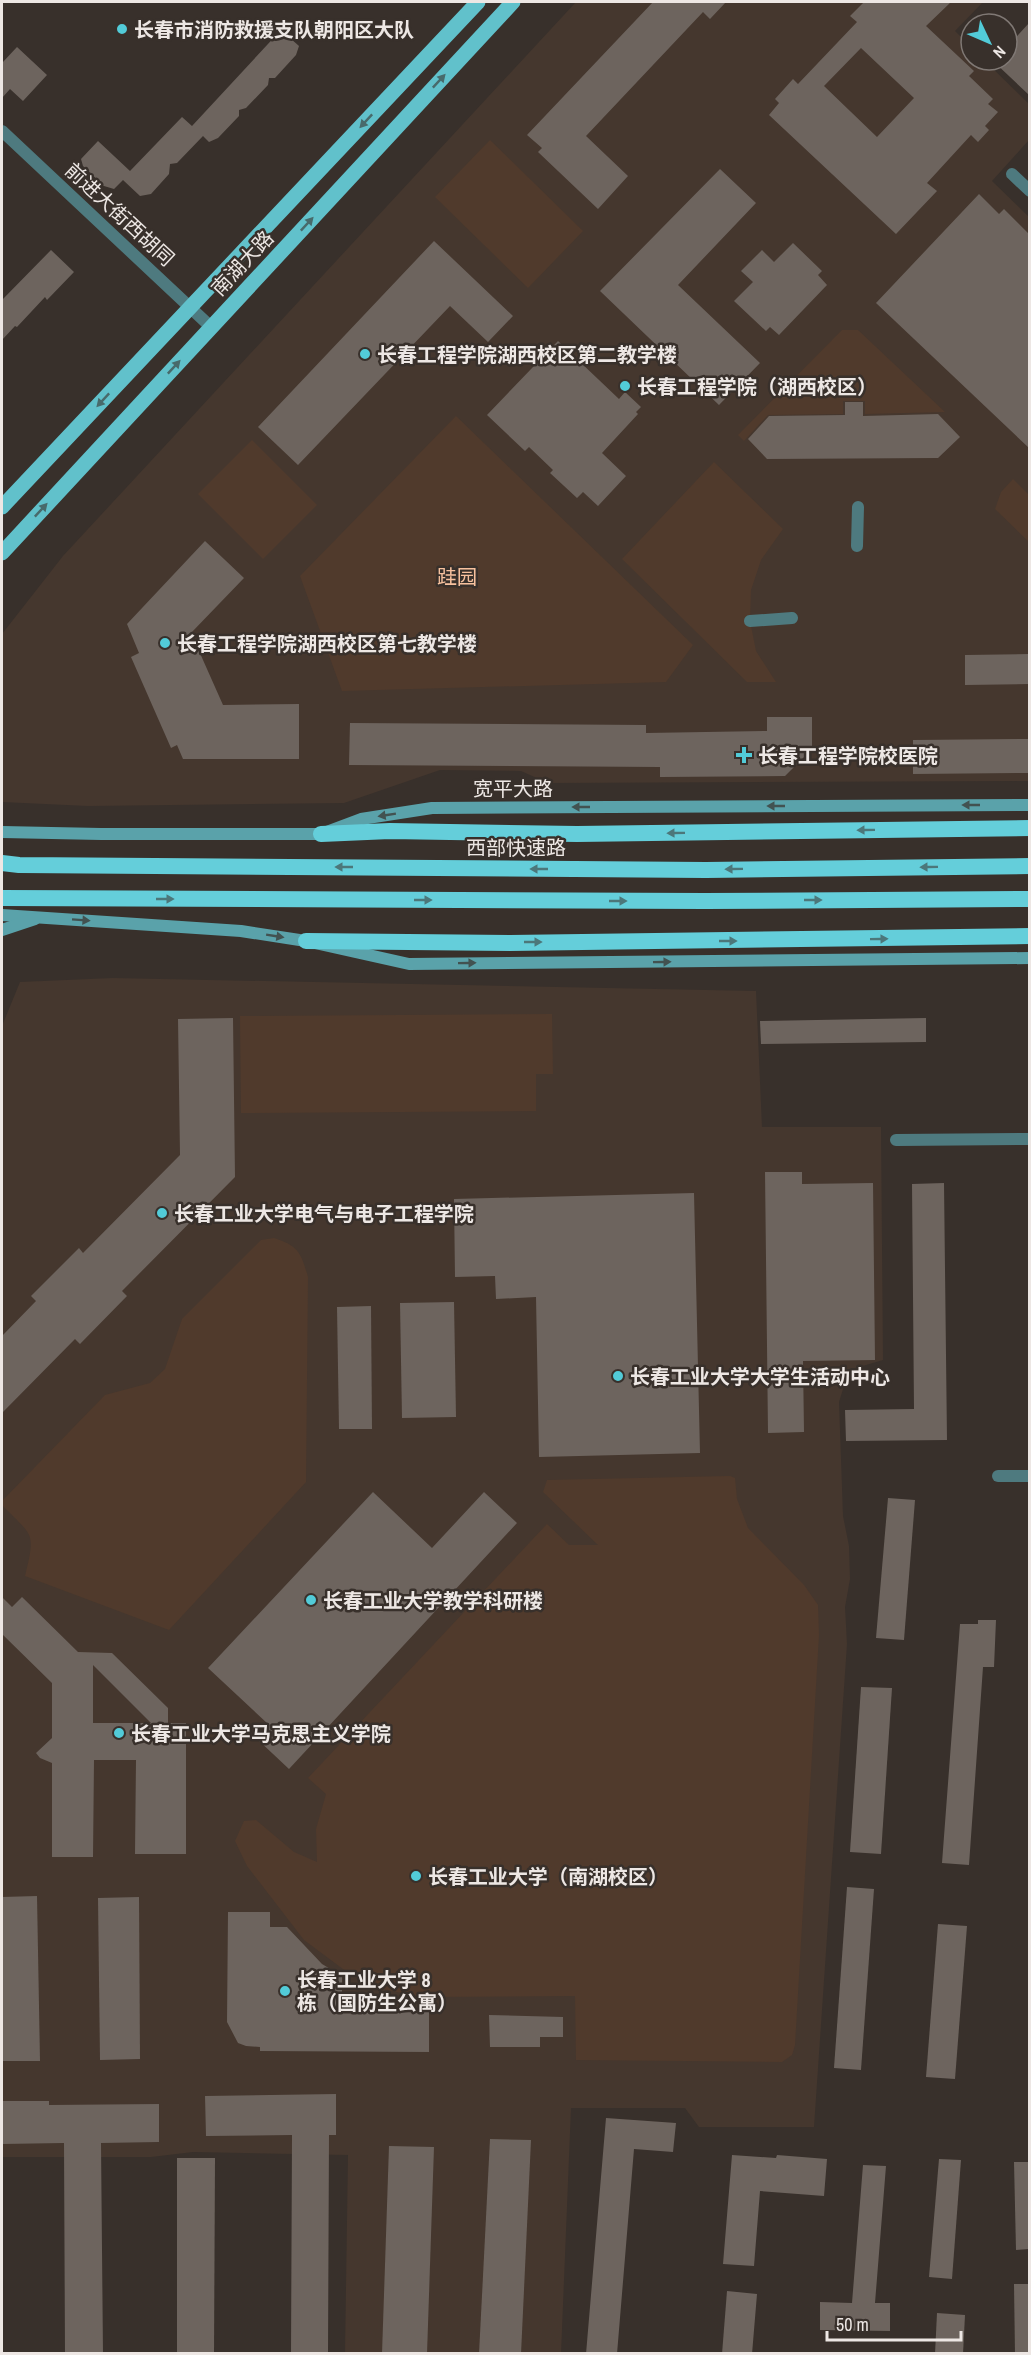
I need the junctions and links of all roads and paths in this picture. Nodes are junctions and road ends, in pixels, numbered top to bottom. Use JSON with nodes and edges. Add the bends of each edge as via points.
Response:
{"nodes":[{"id":1,"x":478,"y":2,"type":"edge"},
{"id":2,"x":513,"y":2,"type":"edge"},
{"id":3,"x":2,"y":131,"type":"edge"},
{"id":4,"x":1012,"y":174,"type":"dead end"},
{"id":5,"x":1029,"y":191,"type":"edge"},
{"id":6,"x":190,"y":307,"type":"junction"},
{"id":7,"x":211,"y":327,"type":"junction"},
{"id":8,"x":2,"y":507,"type":"edge"},
{"id":9,"x":858,"y":507,"type":"dead end"},
{"id":10,"x":857,"y":546,"type":"dead end"},
{"id":11,"x":2,"y":553,"type":"edge"},
{"id":12,"x":792,"y":618,"type":"dead end"},
{"id":13,"x":750,"y":621,"type":"dead end"},
{"id":14,"x":1029,"y":805,"type":"edge"},
{"id":15,"x":1029,"y":828,"type":"edge"},
{"id":16,"x":2,"y":832,"type":"edge"},
{"id":17,"x":321,"y":834,"type":"junction"},
{"id":18,"x":2,"y":863,"type":"edge"},
{"id":19,"x":1029,"y":866,"type":"edge"},
{"id":20,"x":2,"y":898,"type":"edge"},
{"id":21,"x":1029,"y":899,"type":"edge"},
{"id":22,"x":2,"y":915,"type":"edge"},
{"id":23,"x":41,"y":917,"type":"junction"},
{"id":24,"x":2,"y":930,"type":"edge"},
{"id":25,"x":1029,"y":936,"type":"edge"},
{"id":26,"x":306,"y":941,"type":"junction"},
{"id":27,"x":1029,"y":958,"type":"edge"},
{"id":28,"x":1029,"y":1139,"type":"edge"},
{"id":29,"x":896,"y":1140,"type":"dead end"},
{"id":30,"x":998,"y":1476,"type":"dead end"},
{"id":31,"x":1029,"y":1476,"type":"edge"}],
"edges":[{"from":1,"to":6,"type":"main road","name":"南湖大路","one_way":true},
{"from":7,"to":2,"type":"main road","name":"南湖大路","one_way":true},
{"from":3,"to":6,"type":"street","name":"前进大街西胡同"},
{"from":4,"to":5,"type":"street"},
{"from":6,"to":7,"type":"street","name":"前进大街西胡同"},
{"from":6,"to":8,"type":"main road","name":"南湖大路","one_way":true},
{"from":11,"to":7,"type":"main road","name":"南湖大路","one_way":true},
{"from":9,"to":10,"type":"street"},
{"from":12,"to":13,"type":"street"},
{"from":14,"to":17,"type":"main road","name":"宽平大路","one_way":true,"via":[[432,808],[360,819]]},
{"from":15,"to":17,"type":"highway","one_way":true},
{"from":16,"to":17,"type":"main road","name":"宽平大路"},
{"from":19,"to":18,"type":"highway","name":"西部快速路","one_way":true,"via":[[706,870]]},
{"from":20,"to":21,"type":"highway","one_way":true},
{"from":22,"to":23,"type":"main road"},
{"from":23,"to":24,"type":"main road"},
{"from":23,"to":26,"type":"main road","one_way":true,"via":[[241,931]]},
{"from":26,"to":25,"type":"highway","one_way":true},
{"from":26,"to":27,"type":"main road","one_way":true,"via":[[409,964]]},
{"from":28,"to":29,"type":"street"},
{"from":30,"to":31,"type":"street"}]}
